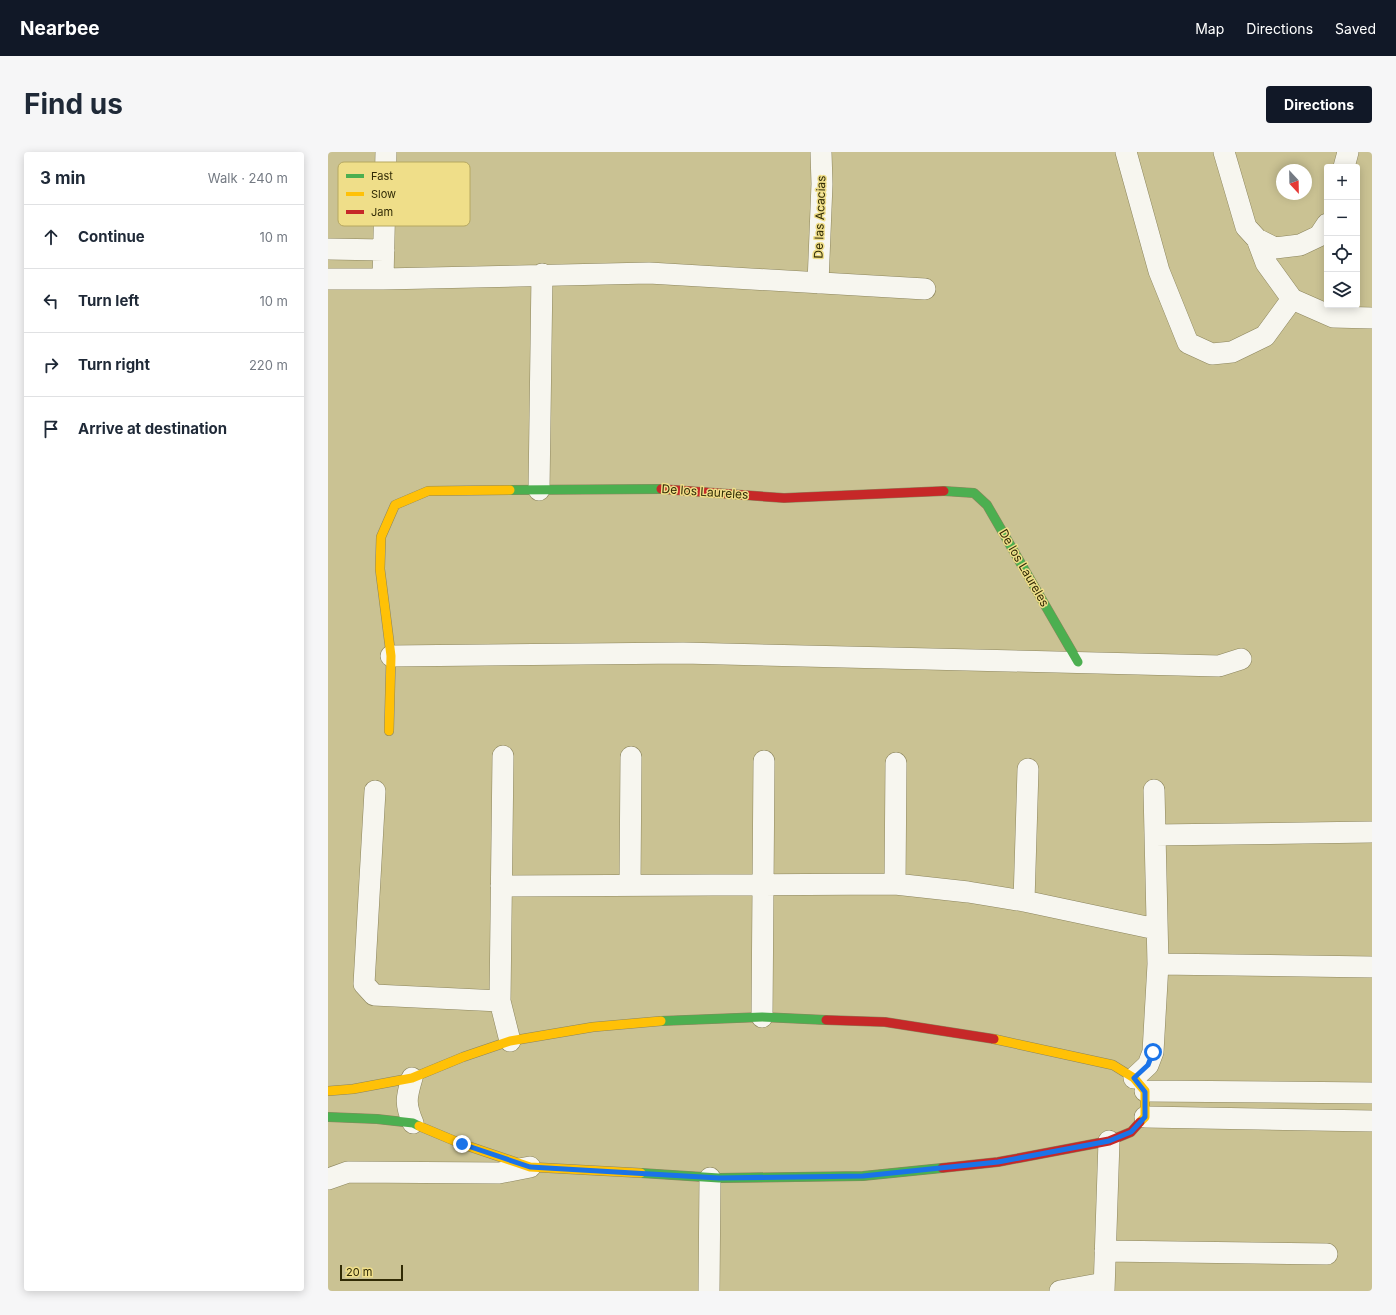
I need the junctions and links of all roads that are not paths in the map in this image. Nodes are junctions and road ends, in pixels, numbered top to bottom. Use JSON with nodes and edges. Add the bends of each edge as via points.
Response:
{"nodes":[{"id":1,"x":386,"y":152,"type":"edge"},
{"id":2,"x":821,"y":152,"type":"edge"},
{"id":3,"x":1126,"y":152,"type":"edge"},
{"id":4,"x":1224,"y":152,"type":"edge"},
{"id":5,"x":1348,"y":152,"type":"edge"},
{"id":6,"x":386,"y":162,"type":"edge"},
{"id":7,"x":1345,"y":164,"type":"edge"},
{"id":8,"x":384,"y":226,"type":"edge"},
{"id":9,"x":1324,"y":228,"type":"edge"},
{"id":10,"x":1257,"y":239,"type":"junction"},
{"id":11,"x":328,"y":249,"type":"edge"},
{"id":12,"x":384,"y":250,"type":"junction"},
{"id":13,"x":542,"y":274,"type":"junction"},
{"id":14,"x":328,"y":279,"type":"edge"},
{"id":15,"x":383,"y":279,"type":"junction"},
{"id":16,"x":818,"y":282,"type":"junction"},
{"id":17,"x":926,"y":289,"type":"dead end"},
{"id":18,"x":1292,"y":299,"type":"junction"},
{"id":19,"x":1372,"y":318,"type":"edge"},
{"id":20,"x":539,"y":490,"type":"junction"},
{"id":21,"x":391,"y":656,"type":"junction"},
{"id":22,"x":1241,"y":659,"type":"dead end"},
{"id":23,"x":1078,"y":662,"type":"junction"},
{"id":24,"x":389,"y":731,"type":"dead end"},
{"id":25,"x":503,"y":756,"type":"dead end"},
{"id":26,"x":631,"y":756,"type":"dead end"},
{"id":27,"x":764,"y":761,"type":"dead end"},
{"id":28,"x":896,"y":764,"type":"dead end"},
{"id":29,"x":1028,"y":769,"type":"dead end"},
{"id":30,"x":1154,"y":790,"type":"dead end"},
{"id":31,"x":375,"y":791,"type":"dead end"},
{"id":32,"x":1372,"y":832,"type":"edge"},
{"id":33,"x":1155,"y":835,"type":"junction"},
{"id":34,"x":895,"y":884,"type":"junction"},
{"id":35,"x":630,"y":885,"type":"junction"},
{"id":36,"x":763,"y":885,"type":"junction"},
{"id":37,"x":501,"y":886,"type":"junction"},
{"id":38,"x":1024,"y":901,"type":"junction"},
{"id":39,"x":1156,"y":929,"type":"junction"},
{"id":40,"x":1158,"y":964,"type":"junction"},
{"id":41,"x":1372,"y":967,"type":"edge"},
{"id":42,"x":500,"y":1001,"type":"junction"},
{"id":43,"x":762,"y":1017,"type":"junction"},
{"id":44,"x":510,"y":1041,"type":"junction"},
{"id":45,"x":412,"y":1078,"type":"junction"},
{"id":46,"x":1140,"y":1085,"type":"junction"},
{"id":47,"x":328,"y":1091,"type":"edge"},
{"id":48,"x":1372,"y":1093,"type":"edge"},
{"id":49,"x":1145,"y":1117,"type":"junction"},
{"id":50,"x":328,"y":1118,"type":"edge"},
{"id":51,"x":1372,"y":1121,"type":"edge"},
{"id":52,"x":413,"y":1123,"type":"junction"},
{"id":53,"x":1109,"y":1141,"type":"junction"},
{"id":54,"x":530,"y":1167,"type":"junction"},
{"id":55,"x":328,"y":1178,"type":"edge"},
{"id":56,"x":710,"y":1178,"type":"junction"},
{"id":57,"x":1105,"y":1251,"type":"junction"},
{"id":58,"x":1327,"y":1254,"type":"dead end"},
{"id":59,"x":1104,"y":1287,"type":"edge"},
{"id":60,"x":709,"y":1291,"type":"edge"},
{"id":61,"x":1060,"y":1291,"type":"edge"}],
"edges":[{"from":1,"to":6,"type":"street"},
{"from":2,"to":16,"type":"street","name":"De las Acacias"},
{"from":3,"to":18,"type":"street","via":[[1159,271],[1188,343],[1212,354],[1232,352],[1265,336]]},
{"from":4,"to":10,"type":"street","via":[[1246,227]]},
{"from":5,"to":7,"type":"street"},
{"from":8,"to":12,"type":"street"},
{"from":9,"to":10,"type":"street","via":[[1319,236],[1300,245],[1275,248]]},
{"from":10,"to":18,"type":"street","via":[[1266,263]]},
{"from":11,"to":12,"type":"street"},
{"from":12,"to":15,"type":"street"},
{"from":13,"to":15,"type":"street"},
{"from":13,"to":16,"type":"street","via":[[649,273]]},
{"from":13,"to":20,"type":"street"},
{"from":14,"to":15,"type":"street"},
{"from":16,"to":17,"type":"street"},
{"from":18,"to":19,"type":"street","via":[[1333,317]]},
{"from":20,"to":21,"type":"street","name":"De los Laureles","via":[[428,491],[395,504],[381,537],[380,569]]},
{"from":20,"to":23,"type":"street","name":"De los Laureles","via":[[652,488],[784,498],[954,491],[974,493],[987,505]]},
{"from":21,"to":23,"type":"street","via":[[682,653]]},
{"from":21,"to":24,"type":"street","name":"De los Laureles"},
{"from":22,"to":23,"type":"street","via":[[1219,666]]},
{"from":25,"to":37,"type":"street"},
{"from":26,"to":35,"type":"street"},
{"from":27,"to":36,"type":"street"},
{"from":28,"to":34,"type":"street"},
{"from":29,"to":38,"type":"street"},
{"from":30,"to":33,"type":"street"},
{"from":31,"to":42,"type":"street","via":[[364,984],[374,995]]},
{"from":32,"to":33,"type":"street"},
{"from":33,"to":39,"type":"street"},
{"from":34,"to":36,"type":"street"},
{"from":34,"to":38,"type":"street"},
{"from":35,"to":36,"type":"street"},
{"from":35,"to":37,"type":"street"},
{"from":36,"to":43,"type":"street"},
{"from":37,"to":42,"type":"street"},
{"from":38,"to":39,"type":"street"},
{"from":39,"to":40,"type":"street"},
{"from":40,"to":41,"type":"street"},
{"from":40,"to":46,"type":"street","via":[[1153,1052]]},
{"from":42,"to":44,"type":"street"},
{"from":43,"to":44,"type":"street","via":[[668,1020],[592,1027]]},
{"from":43,"to":46,"type":"street","via":[[885,1022],[1000,1040],[1113,1066]]},
{"from":44,"to":45,"type":"street"},
{"from":45,"to":47,"type":"street"},
{"from":45,"to":52,"type":"street","via":[[407,1101]]},
{"from":46,"to":48,"type":"street"},
{"from":46,"to":49,"type":"street"},
{"from":49,"to":51,"type":"street"},
{"from":49,"to":53,"type":"street","via":[[1131,1132]]},
{"from":50,"to":52,"type":"street"},
{"from":52,"to":54,"type":"street","via":[[462,1144]]},
{"from":53,"to":56,"type":"street","via":[[998,1162],[863,1176]]},
{"from":53,"to":57,"type":"street"},
{"from":54,"to":55,"type":"street","via":[[499,1173],[348,1172]]},
{"from":54,"to":56,"type":"street"},
{"from":56,"to":60,"type":"street"},
{"from":57,"to":58,"type":"street"},
{"from":57,"to":59,"type":"street"},
{"from":59,"to":61,"type":"street"}]}
